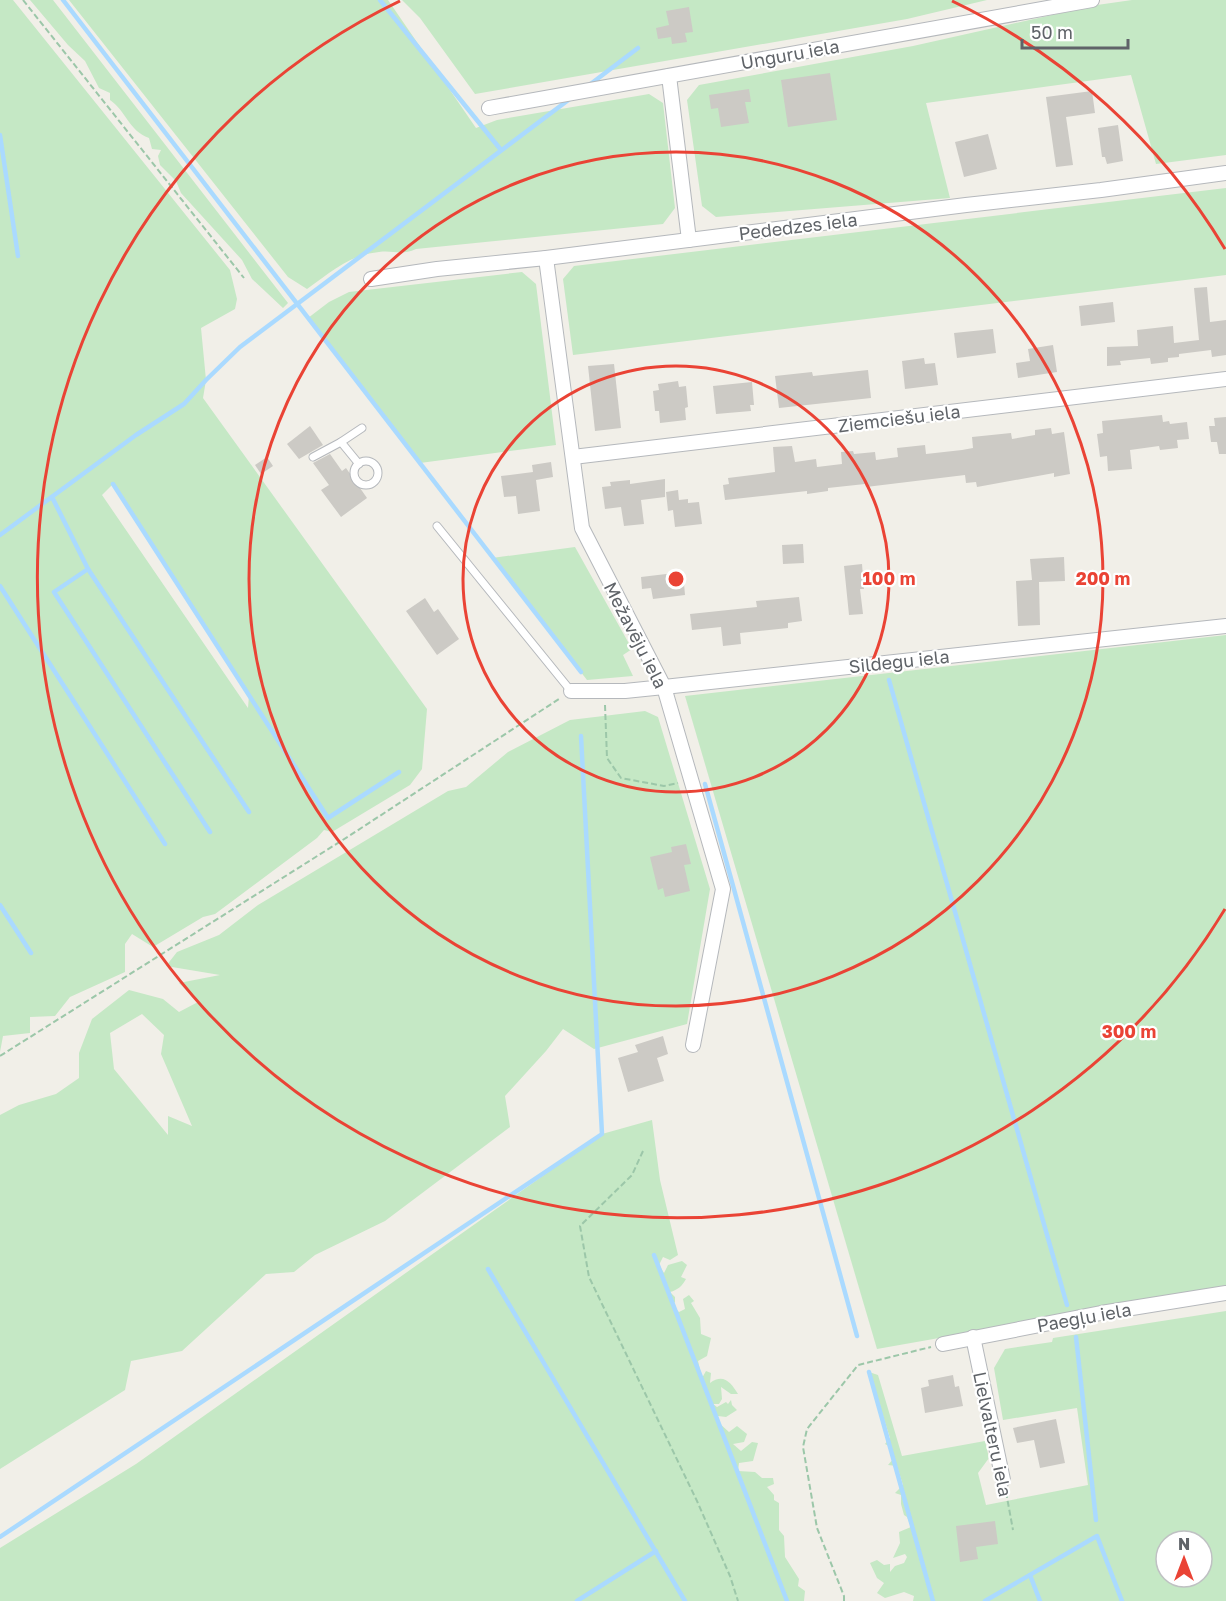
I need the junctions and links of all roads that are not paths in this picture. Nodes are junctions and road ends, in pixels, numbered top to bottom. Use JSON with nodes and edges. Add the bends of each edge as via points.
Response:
{"nodes":[{"id":1,"x":1092,"y":0,"type":"edge"},
{"id":2,"x":669,"y":76,"type":"junction"},
{"id":3,"x":489,"y":108,"type":"dead end"},
{"id":4,"x":1226,"y":173,"type":"edge"},
{"id":5,"x":689,"y":240,"type":"junction"},
{"id":6,"x":546,"y":258,"type":"junction"},
{"id":7,"x":371,"y":279,"type":"dead end"},
{"id":8,"x":1226,"y":379,"type":"edge"},
{"id":9,"x":362,"y":428,"type":"dead end"},
{"id":10,"x":341,"y":442,"type":"junction"},
{"id":11,"x":313,"y":457,"type":"dead end"},
{"id":12,"x":573,"y":458,"type":"junction"},
{"id":13,"x":358,"y":464,"type":"dead end"},
{"id":14,"x":437,"y":526,"type":"dead end"},
{"id":15,"x":1226,"y":626,"type":"edge"},
{"id":16,"x":664,"y":687,"type":"junction"},
{"id":17,"x":571,"y":690,"type":"joint"},
{"id":18,"x":693,"y":1045,"type":"dead end"},
{"id":19,"x":1226,"y":1293,"type":"edge"},
{"id":20,"x":973,"y":1337,"type":"junction"},
{"id":21,"x":943,"y":1344,"type":"road end"},
{"id":22,"x":1003,"y":1480,"type":"road end"}],
"edges":[{"from":1,"to":2,"type":"street","name":"Unguru iela"},
{"from":2,"to":3,"type":"street","name":"Unguru iela"},
{"from":2,"to":5,"type":"street"},
{"from":4,"to":5,"type":"street","name":"Pededzes iela"},
{"from":5,"to":6,"type":"street","name":"Pededzes iela"},
{"from":6,"to":7,"type":"street","name":"Pededzes iela"},
{"from":6,"to":12,"type":"street","name":"Mežavēju iela"},
{"from":8,"to":12,"type":"street","name":"Ziemciešu iela"},
{"from":9,"to":10,"type":"lane"},
{"from":10,"to":11,"type":"lane"},
{"from":10,"to":13,"type":"lane"},
{"from":12,"to":16,"type":"street","name":"Mežavēju iela","via":[[582,528]]},
{"from":14,"to":17,"type":"lane"},
{"from":15,"to":16,"type":"street","name":"Sildegu iela"},
{"from":16,"to":17,"type":"street","name":"Sildegu iela"},
{"from":16,"to":18,"type":"street","name":"Mežavēju iela","via":[[723,889]]},
{"from":19,"to":20,"type":"street","name":"Paegļu iela"},
{"from":20,"to":21,"type":"street","name":"Paegļu iela"},
{"from":20,"to":22,"type":"street","name":"Lielvalteru iela"}]}
